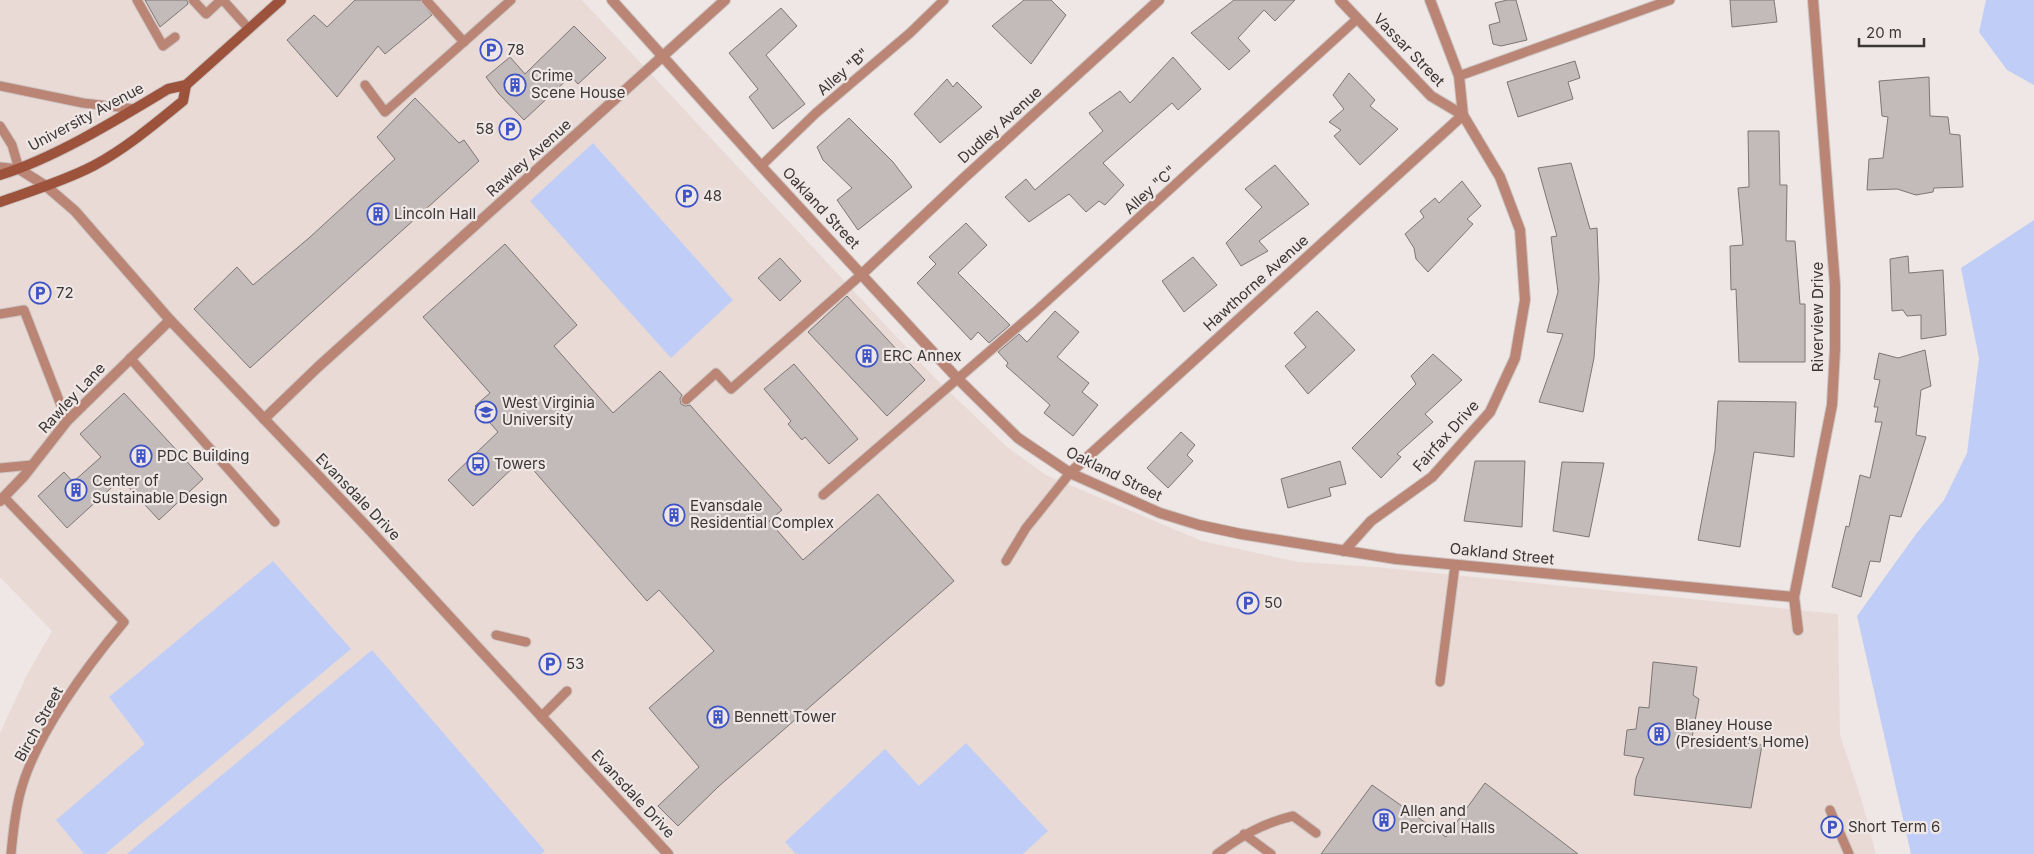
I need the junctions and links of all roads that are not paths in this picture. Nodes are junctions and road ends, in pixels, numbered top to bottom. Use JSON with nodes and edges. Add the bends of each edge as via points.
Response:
{"nodes":[{"id":1,"x":137,"y":0,"type":"edge"},
{"id":2,"x":192,"y":0,"type":"edge"},
{"id":3,"x":222,"y":0,"type":"edge"},
{"id":4,"x":281,"y":0,"type":"edge"},
{"id":5,"x":426,"y":0,"type":"edge"},
{"id":6,"x":511,"y":0,"type":"edge"},
{"id":7,"x":612,"y":0,"type":"edge"},
{"id":8,"x":725,"y":0,"type":"edge"},
{"id":9,"x":944,"y":0,"type":"edge"},
{"id":10,"x":1159,"y":0,"type":"edge"},
{"id":11,"x":1340,"y":0,"type":"edge"},
{"id":12,"x":1430,"y":0,"type":"edge"},
{"id":13,"x":1670,"y":0,"type":"edge"},
{"id":14,"x":1813,"y":0,"type":"edge"},
{"id":15,"x":1357,"y":19,"type":"junction"},
{"id":16,"x":249,"y":29,"type":"junction"},
{"id":17,"x":175,"y":37,"type":"dead end"},
{"id":18,"x":464,"y":42,"type":"junction"},
{"id":19,"x":662,"y":57,"type":"junction"},
{"id":20,"x":1459,"y":76,"type":"junction"},
{"id":21,"x":186,"y":85,"type":"junction"},
{"id":22,"x":365,"y":85,"type":"dead end"},
{"id":23,"x":0,"y":86,"type":"edge"},
{"id":24,"x":135,"y":109,"type":"junction"},
{"id":25,"x":1462,"y":114,"type":"junction"},
{"id":26,"x":0,"y":126,"type":"edge"},
{"id":27,"x":761,"y":166,"type":"junction"},
{"id":28,"x":0,"y":167,"type":"edge"},
{"id":29,"x":19,"y":169,"type":"junction"},
{"id":30,"x":0,"y":175,"type":"edge"},
{"id":31,"x":46,"y":186,"type":"junction"},
{"id":32,"x":0,"y":202,"type":"edge"},
{"id":33,"x":862,"y":274,"type":"junction"},
{"id":34,"x":0,"y":314,"type":"edge"},
{"id":35,"x":170,"y":320,"type":"junction"},
{"id":36,"x":130,"y":358,"type":"junction"},
{"id":37,"x":957,"y":378,"type":"junction"},
{"id":38,"x":686,"y":400,"type":"dead end"},
{"id":39,"x":264,"y":419,"type":"junction"},
{"id":40,"x":67,"y":421,"type":"junction"},
{"id":41,"x":32,"y":465,"type":"junction"},
{"id":42,"x":0,"y":468,"type":"edge"},
{"id":43,"x":1070,"y":473,"type":"junction"},
{"id":44,"x":823,"y":495,"type":"dead end"},
{"id":45,"x":2,"y":499,"type":"edge"},
{"id":46,"x":275,"y":522,"type":"dead end"},
{"id":47,"x":1344,"y":551,"type":"junction"},
{"id":48,"x":1006,"y":561,"type":"dead end"},
{"id":49,"x":1455,"y":565,"type":"junction"},
{"id":50,"x":1794,"y":597,"type":"junction"},
{"id":51,"x":1798,"y":630,"type":"dead end"},
{"id":52,"x":496,"y":635,"type":"dead end"},
{"id":53,"x":526,"y":642,"type":"dead end"},
{"id":54,"x":1440,"y":682,"type":"dead end"},
{"id":55,"x":567,"y":691,"type":"dead end"},
{"id":56,"x":541,"y":717,"type":"junction"},
{"id":57,"x":1830,"y":810,"type":"dead end"},
{"id":58,"x":1316,"y":833,"type":"dead end"},
{"id":59,"x":1244,"y":834,"type":"junction"},
{"id":60,"x":11,"y":854,"type":"edge"},
{"id":61,"x":668,"y":854,"type":"edge"},
{"id":62,"x":1217,"y":854,"type":"edge"},
{"id":63,"x":1272,"y":854,"type":"edge"},
{"id":64,"x":1849,"y":854,"type":"edge"}],
"edges":[{"from":1,"to":17,"type":"lane","via":[[162,46]]},
{"from":2,"to":3,"type":"lane","via":[[206,14]]},
{"from":3,"to":16,"type":"lane"},
{"from":4,"to":16,"type":"street","name":"University Avenue"},
{"from":5,"to":18,"type":"lane"},
{"from":6,"to":18,"type":"lane"},
{"from":7,"to":19,"type":"street","name":"Oakland Street"},
{"from":8,"to":19,"type":"street","name":"Rawley Avenue"},
{"from":9,"to":27,"type":"lane","name":"Alley \"B\""},
{"from":10,"to":33,"type":"street","name":"Dudley Avenue"},
{"from":11,"to":15,"type":"street","name":"Vassar Street"},
{"from":12,"to":20,"type":"street","name":"Fairfax Drive"},
{"from":13,"to":20,"type":"lane"},
{"from":14,"to":50,"type":"street","name":"Riverview Drive","via":[[1835,285],[1835,349],[1832,405]]},
{"from":15,"to":25,"type":"street","name":"Vassar Street","via":[[1430,96]]},
{"from":15,"to":37,"type":"lane","name":"Alley \"C\"","via":[[1035,312]]},
{"from":16,"to":21,"type":"street","name":"University Avenue"},
{"from":18,"to":22,"type":"lane","via":[[385,112]]},
{"from":19,"to":27,"type":"street","name":"Oakland Street"},
{"from":19,"to":39,"type":"street","name":"Rawley Avenue","via":[[324,361]]},
{"from":20,"to":25,"type":"street","name":"Fairfax Drive"},
{"from":21,"to":24,"type":"street","name":"University Avenue","via":[[168,89]]},
{"from":21,"to":31,"type":"street","name":"University Avenue","via":[[183,101],[150,127],[93,166]]},
{"from":23,"to":24,"type":"lane","via":[[83,103]]},
{"from":24,"to":29,"type":"street","name":"University Avenue"},
{"from":25,"to":43,"type":"street","name":"Hawthorne Avenue"},
{"from":25,"to":47,"type":"street","name":"Fairfax Drive","via":[[1500,177],[1520,230],[1525,300],[1515,358],[1484,420],[1432,477],[1371,521]]},
{"from":26,"to":29,"type":"lane","via":[[12,145]]},
{"from":27,"to":33,"type":"street","name":"Oakland Street"},
{"from":28,"to":29,"type":"lane"},
{"from":29,"to":30,"type":"street","name":"University Avenue"},
{"from":29,"to":31,"type":"street","name":"Evansdale Drive"},
{"from":31,"to":32,"type":"street","name":"University Avenue"},
{"from":31,"to":35,"type":"street","name":"Evansdale Drive","via":[[80,217]]},
{"from":33,"to":37,"type":"street","name":"Oakland Street"},
{"from":33,"to":38,"type":"lane","via":[[731,389],[716,373]]},
{"from":34,"to":40,"type":"lane","via":[[24,310]]},
{"from":35,"to":36,"type":"street","name":"Rawley Lane"},
{"from":35,"to":39,"type":"street","name":"Evansdale Drive"},
{"from":36,"to":40,"type":"street","name":"Rawley Lane"},
{"from":36,"to":46,"type":"lane"},
{"from":37,"to":43,"type":"street","name":"Oakland Street","via":[[1018,438]]},
{"from":37,"to":44,"type":"lane","name":"Alley \"C\""},
{"from":39,"to":56,"type":"street","name":"Evansdale Drive"},
{"from":40,"to":41,"type":"street","name":"Rawley Lane"},
{"from":41,"to":42,"type":"lane"},
{"from":41,"to":45,"type":"street","name":"Rawley Lane"},
{"from":43,"to":47,"type":"street","name":"Oakland Street","via":[[1160,513],[1199,525]]},
{"from":43,"to":48,"type":"lane","via":[[1026,528]]},
{"from":45,"to":60,"type":"lane","name":"Birch Street","via":[[124,622],[100,651],[35,753],[21,789]]},
{"from":47,"to":49,"type":"street","name":"Oakland Street"},
{"from":49,"to":50,"type":"street","name":"Oakland Street"},
{"from":49,"to":54,"type":"lane"},
{"from":50,"to":51,"type":"street","name":"Riverview Drive"},
{"from":52,"to":53,"type":"lane"},
{"from":55,"to":56,"type":"lane"},
{"from":56,"to":61,"type":"street","name":"Evansdale Drive"},
{"from":57,"to":64,"type":"lane"},
{"from":58,"to":59,"type":"lane","via":[[1293,816],[1273,820]]},
{"from":59,"to":62,"type":"lane"},
{"from":59,"to":63,"type":"lane"}]}
